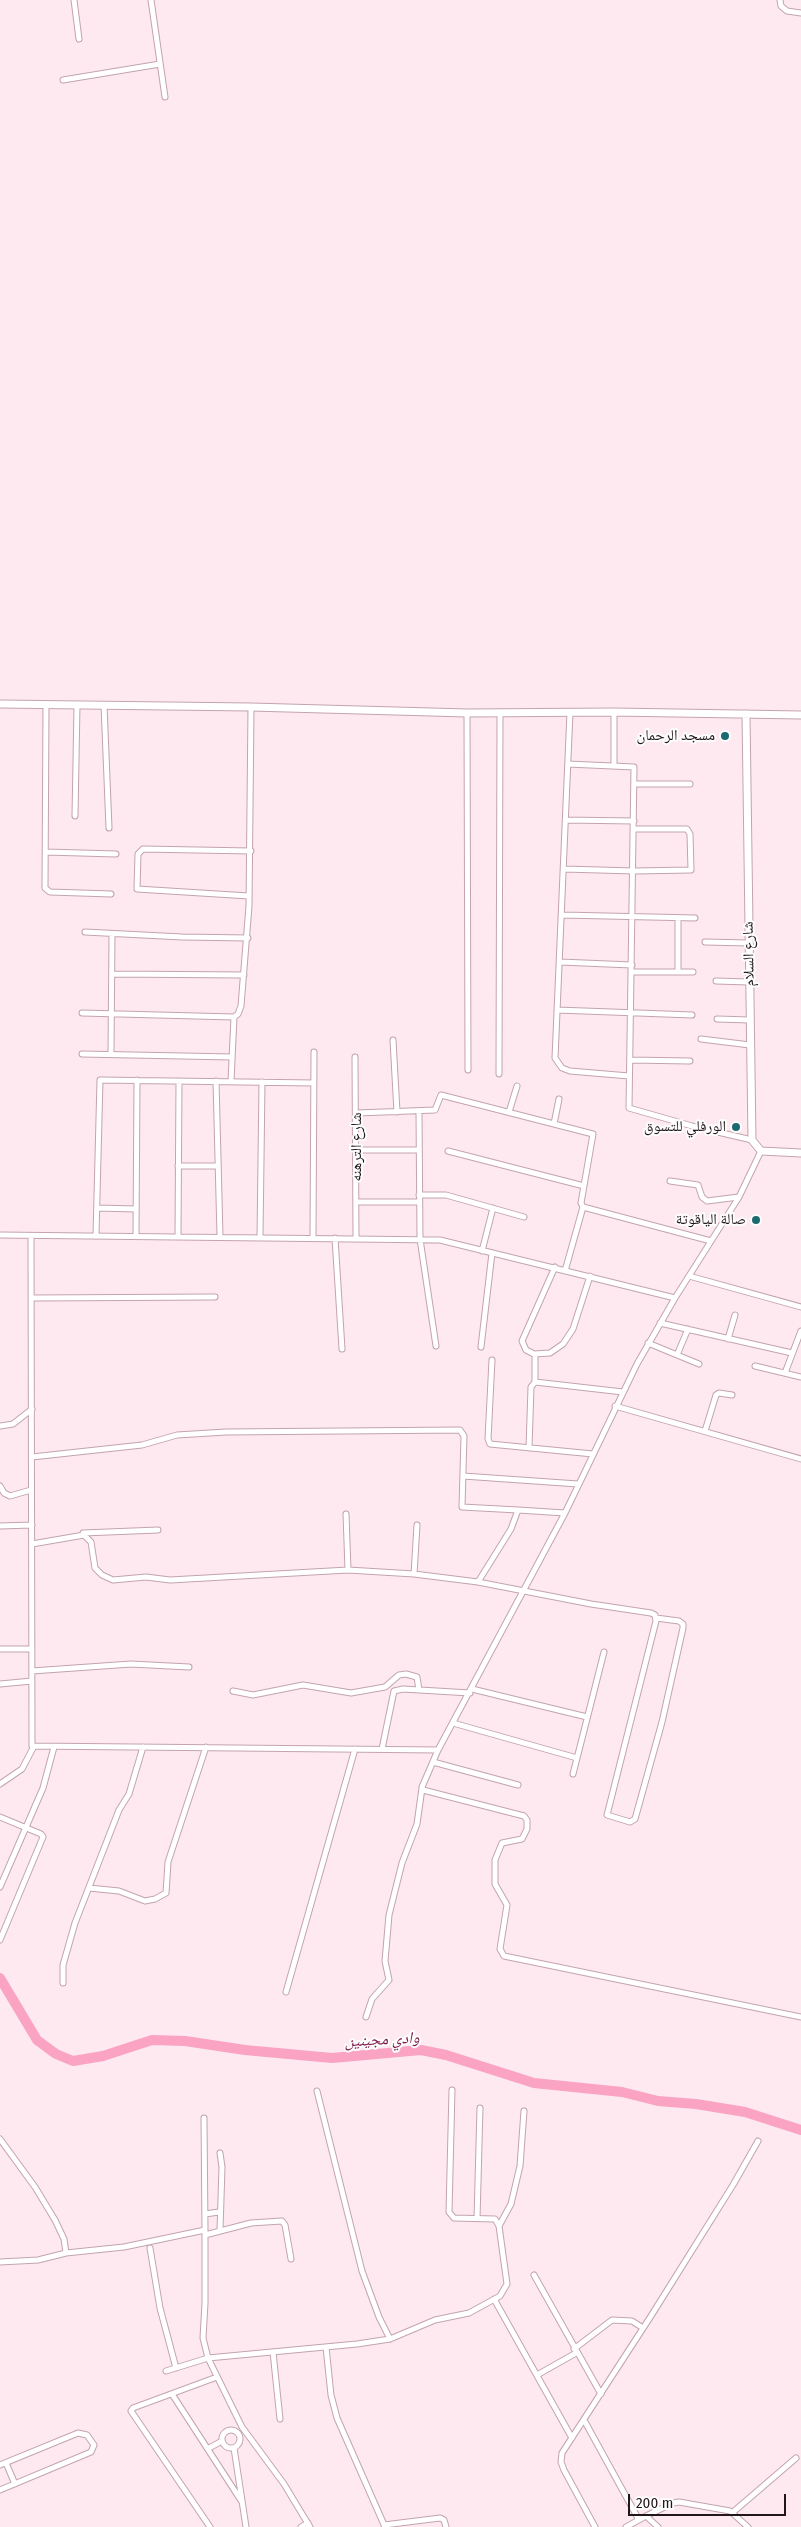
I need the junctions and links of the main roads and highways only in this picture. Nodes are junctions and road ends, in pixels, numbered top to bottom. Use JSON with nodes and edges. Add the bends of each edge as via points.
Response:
{"nodes":[{"id":1,"x":0,"y":704,"type":"edge"},
{"id":2,"x":746,"y":714,"type":"junction"},
{"id":3,"x":801,"y":715,"type":"edge"},
{"id":4,"x":801,"y":1153,"type":"edge"}],
"edges":[{"from":1,"to":2,"type":"main road","via":[[467,714]]},
{"from":2,"to":3,"type":"main road"},
{"from":2,"to":4,"type":"main road","name":"شارع السلام","via":[[752,1140],[760,1151]]}]}
